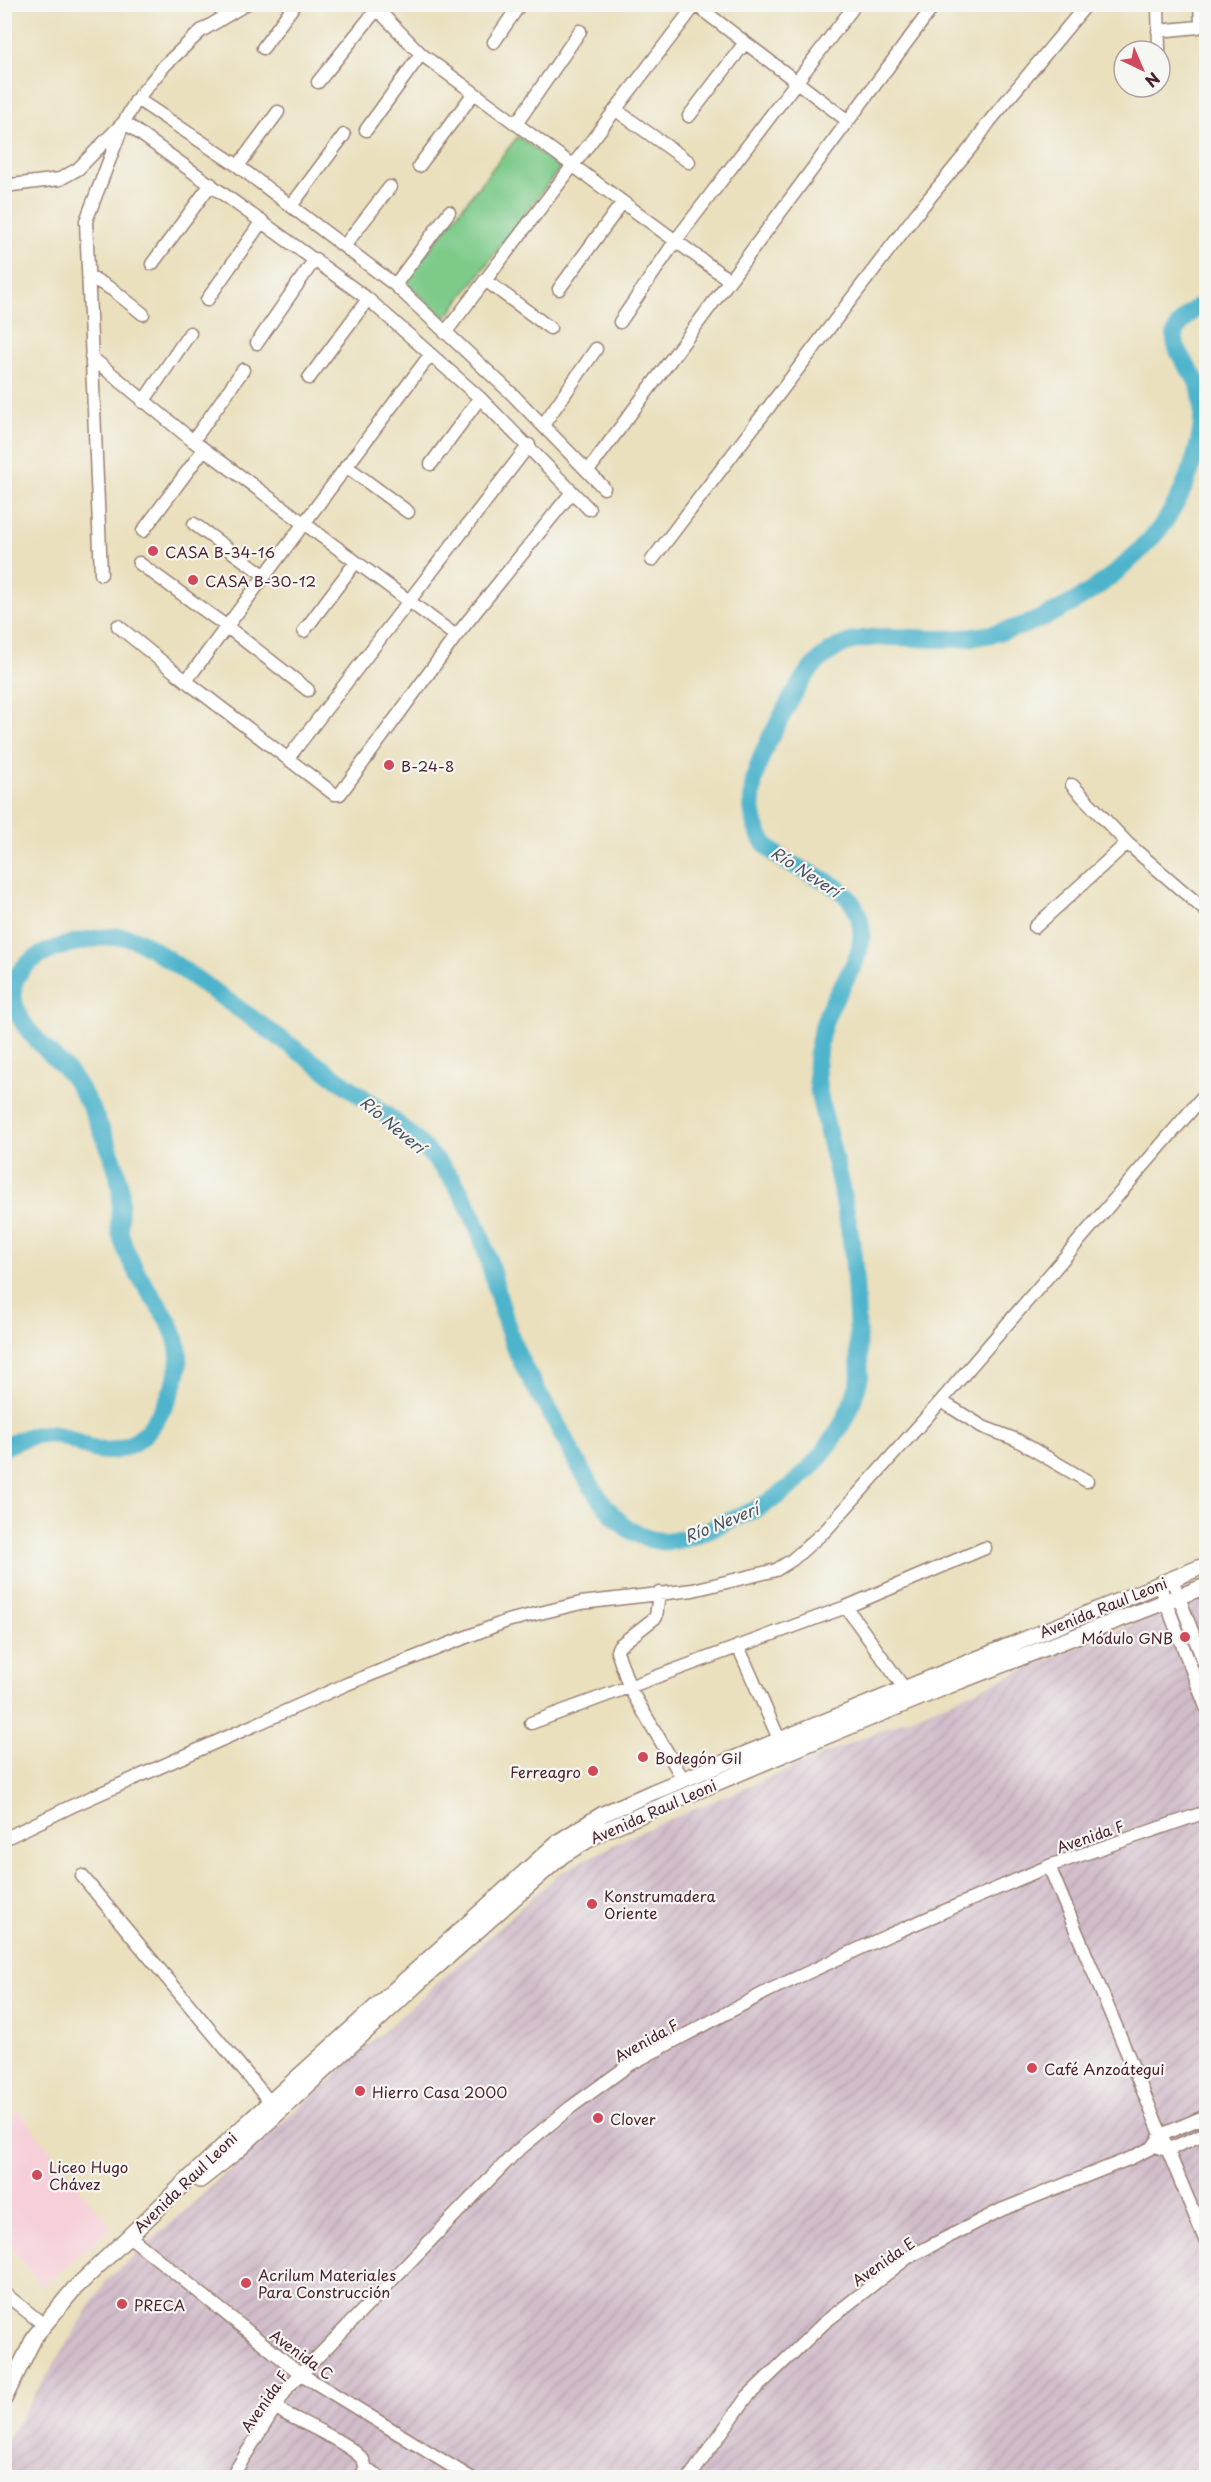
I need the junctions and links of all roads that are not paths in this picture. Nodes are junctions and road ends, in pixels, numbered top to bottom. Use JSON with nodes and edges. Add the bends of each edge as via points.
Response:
{"nodes":[{"id":1,"x":246,"y":4,"type":"edge"},
{"id":2,"x":295,"y":4,"type":"edge"},
{"id":3,"x":520,"y":4,"type":"edge"},
{"id":4,"x":935,"y":4,"type":"edge"},
{"id":5,"x":1088,"y":4,"type":"edge"},
{"id":6,"x":1158,"y":4,"type":"edge"},
{"id":7,"x":1200,"y":4,"type":"edge"},
{"id":8,"x":696,"y":5,"type":"edge"},
{"id":9,"x":376,"y":7,"type":"edge"},
{"id":10,"x":852,"y":9,"type":"dead end"},
{"id":11,"x":580,"y":31,"type":"dead end"},
{"id":12,"x":1158,"y":31,"type":"junction"},
{"id":13,"x":1158,"y":39,"type":"edge"},
{"id":14,"x":494,"y":42,"type":"dead end"},
{"id":15,"x":744,"y":44,"type":"junction"},
{"id":16,"x":264,"y":48,"type":"dead end"},
{"id":17,"x":420,"y":54,"type":"junction"},
{"id":18,"x":318,"y":82,"type":"dead end"},
{"id":19,"x":795,"y":82,"type":"junction"},
{"id":20,"x":474,"y":93,"type":"junction"},
{"id":21,"x":137,"y":99,"type":"junction"},
{"id":22,"x":616,"y":110,"type":"junction"},
{"id":23,"x":278,"y":112,"type":"dead end"},
{"id":24,"x":689,"y":116,"type":"dead end"},
{"id":25,"x":849,"y":121,"type":"junction"},
{"id":26,"x":124,"y":122,"type":"junction"},
{"id":27,"x":516,"y":124,"type":"junction"},
{"id":28,"x":366,"y":130,"type":"dead end"},
{"id":29,"x":344,"y":135,"type":"dead end"},
{"id":30,"x":689,"y":162,"type":"dead end"},
{"id":31,"x":572,"y":165,"type":"junction"},
{"id":32,"x":238,"y":166,"type":"junction"},
{"id":33,"x":419,"y":166,"type":"dead end"},
{"id":34,"x":211,"y":184,"type":"junction"},
{"id":35,"x":4,"y":186,"type":"edge"},
{"id":36,"x":390,"y":187,"type":"dead end"},
{"id":37,"x":622,"y":203,"type":"junction"},
{"id":38,"x":291,"y":206,"type":"junction"},
{"id":39,"x":449,"y":212,"type":"dead end"},
{"id":40,"x":262,"y":221,"type":"junction"},
{"id":41,"x":676,"y":240,"type":"junction"},
{"id":42,"x":345,"y":245,"type":"junction"},
{"id":43,"x":315,"y":259,"type":"junction"},
{"id":44,"x":152,"y":264,"type":"dead end"},
{"id":45,"x":88,"y":276,"type":"junction"},
{"id":46,"x":485,"y":280,"type":"junction"},
{"id":47,"x":729,"y":280,"type":"junction"},
{"id":48,"x":395,"y":285,"type":"junction"},
{"id":49,"x":560,"y":289,"type":"dead end"},
{"id":50,"x":368,"y":299,"type":"junction"},
{"id":51,"x":207,"y":300,"type":"dead end"},
{"id":52,"x":143,"y":314,"type":"dead end"},
{"id":53,"x":620,"y":322,"type":"dead end"},
{"id":54,"x":550,"y":328,"type":"dead end"},
{"id":55,"x":190,"y":333,"type":"dead end"},
{"id":56,"x":445,"y":333,"type":"junction"},
{"id":57,"x":256,"y":343,"type":"dead end"},
{"id":58,"x":596,"y":349,"type":"dead end"},
{"id":59,"x":430,"y":355,"type":"junction"},
{"id":60,"x":91,"y":357,"type":"junction"},
{"id":61,"x":243,"y":370,"type":"dead end"},
{"id":62,"x":309,"y":378,"type":"dead end"},
{"id":63,"x":480,"y":398,"type":"junction"},
{"id":64,"x":142,"y":402,"type":"junction"},
{"id":65,"x":543,"y":425,"type":"junction"},
{"id":66,"x":193,"y":441,"type":"junction"},
{"id":67,"x":529,"y":445,"type":"junction"},
{"id":68,"x":204,"y":449,"type":"junction"},
{"id":69,"x":431,"y":464,"type":"dead end"},
{"id":70,"x":346,"y":466,"type":"junction"},
{"id":71,"x":588,"y":471,"type":"junction"},
{"id":72,"x":604,"y":488,"type":"dead end"},
{"id":73,"x":572,"y":492,"type":"junction"},
{"id":74,"x":589,"y":509,"type":"dead end"},
{"id":75,"x":408,"y":512,"type":"dead end"},
{"id":76,"x":194,"y":524,"type":"dead end"},
{"id":77,"x":302,"y":524,"type":"junction"},
{"id":78,"x":143,"y":531,"type":"dead end"},
{"id":79,"x":652,"y":560,"type":"dead end"},
{"id":80,"x":139,"y":563,"type":"dead end"},
{"id":81,"x":355,"y":563,"type":"junction"},
{"id":82,"x":101,"y":574,"type":"dead end"},
{"id":83,"x":264,"y":575,"type":"junction"},
{"id":84,"x":408,"y":601,"type":"junction"},
{"id":85,"x":118,"y":626,"type":"dead end"},
{"id":86,"x":226,"y":626,"type":"junction"},
{"id":87,"x":304,"y":631,"type":"dead end"},
{"id":88,"x":456,"y":636,"type":"junction"},
{"id":89,"x":186,"y":681,"type":"junction"},
{"id":90,"x":308,"y":690,"type":"dead end"},
{"id":91,"x":289,"y":758,"type":"junction"},
{"id":92,"x":1072,"y":785,"type":"dead end"},
{"id":93,"x":1127,"y":843,"type":"junction"},
{"id":94,"x":1206,"y":911,"type":"edge"},
{"id":95,"x":1035,"y":927,"type":"dead end"},
{"id":96,"x":1206,"y":1093,"type":"edge"},
{"id":97,"x":941,"y":1401,"type":"junction"},
{"id":98,"x":1087,"y":1481,"type":"dead end"},
{"id":99,"x":985,"y":1548,"type":"dead end"},
{"id":100,"x":1206,"y":1565,"type":"edge"},
{"id":101,"x":1166,"y":1582,"type":"junction"},
{"id":102,"x":1206,"y":1586,"type":"edge"},
{"id":103,"x":659,"y":1593,"type":"junction"},
{"id":104,"x":1172,"y":1599,"type":"junction"},
{"id":105,"x":846,"y":1607,"type":"junction"},
{"id":106,"x":738,"y":1646,"type":"junction"},
{"id":107,"x":1206,"y":1668,"type":"edge"},
{"id":108,"x":904,"y":1688,"type":"junction"},
{"id":109,"x":630,"y":1689,"type":"junction"},
{"id":110,"x":1206,"y":1707,"type":"edge"},
{"id":111,"x":531,"y":1723,"type":"dead end"},
{"id":112,"x":779,"y":1740,"type":"junction"},
{"id":113,"x":683,"y":1779,"type":"junction"},
{"id":114,"x":1206,"y":1812,"type":"edge"},
{"id":115,"x":4,"y":1839,"type":"edge"},
{"id":116,"x":1049,"y":1866,"type":"junction"},
{"id":117,"x":82,"y":1876,"type":"dead end"},
{"id":118,"x":270,"y":2102,"type":"junction"},
{"id":119,"x":1206,"y":2116,"type":"edge"},
{"id":120,"x":1206,"y":2133,"type":"edge"},
{"id":121,"x":1161,"y":2135,"type":"junction"},
{"id":122,"x":1153,"y":2147,"type":"junction"},
{"id":123,"x":1167,"y":2150,"type":"junction"},
{"id":124,"x":129,"y":2236,"type":"junction"},
{"id":125,"x":1206,"y":2242,"type":"edge"},
{"id":126,"x":9,"y":2297,"type":"dead end"},
{"id":127,"x":44,"y":2325,"type":"junction"},
{"id":128,"x":301,"y":2374,"type":"junction"},
{"id":129,"x":4,"y":2399,"type":"edge"},
{"id":130,"x":277,"y":2406,"type":"junction"},
{"id":131,"x":363,"y":2473,"type":"edge"},
{"id":132,"x":231,"y":2478,"type":"edge"},
{"id":133,"x":381,"y":2478,"type":"edge"},
{"id":134,"x":471,"y":2478,"type":"edge"},
{"id":135,"x":689,"y":2478,"type":"edge"}],
"edges":[{"from":1,"to":21,"type":"street","via":[[201,31]]},
{"from":2,"to":16,"type":"street"},
{"from":3,"to":14,"type":"street"},
{"from":4,"to":25,"type":"street"},
{"from":5,"to":79,"type":"street","via":[[988,122]]},
{"from":6,"to":12,"type":"street"},
{"from":7,"to":12,"type":"street","via":[[1201,23],[1197,27]]},
{"from":8,"to":15,"type":"street"},
{"from":8,"to":22,"type":"street"},
{"from":9,"to":17,"type":"street"},
{"from":9,"to":18,"type":"street"},
{"from":10,"to":19,"type":"street"},
{"from":11,"to":27,"type":"street"},
{"from":12,"to":13,"type":"street"},
{"from":15,"to":19,"type":"street"},
{"from":15,"to":24,"type":"street"},
{"from":17,"to":20,"type":"street"},
{"from":17,"to":28,"type":"street"},
{"from":19,"to":25,"type":"street"},
{"from":19,"to":41,"type":"street"},
{"from":20,"to":27,"type":"street"},
{"from":20,"to":33,"type":"street"},
{"from":21,"to":26,"type":"street"},
{"from":21,"to":32,"type":"street"},
{"from":22,"to":30,"type":"street"},
{"from":22,"to":31,"type":"street"},
{"from":23,"to":32,"type":"street"},
{"from":25,"to":47,"type":"street"},
{"from":26,"to":34,"type":"street"},
{"from":26,"to":35,"type":"street","via":[[78,169],[60,179]]},
{"from":26,"to":45,"type":"street","via":[[86,220]]},
{"from":27,"to":31,"type":"street"},
{"from":29,"to":38,"type":"street"},
{"from":31,"to":37,"type":"street"},
{"from":31,"to":46,"type":"street"},
{"from":32,"to":38,"type":"street"},
{"from":34,"to":40,"type":"street"},
{"from":34,"to":44,"type":"street"},
{"from":36,"to":42,"type":"street"},
{"from":37,"to":41,"type":"street"},
{"from":37,"to":49,"type":"street"},
{"from":38,"to":42,"type":"street"},
{"from":39,"to":48,"type":"street"},
{"from":40,"to":43,"type":"street"},
{"from":40,"to":51,"type":"street"},
{"from":41,"to":47,"type":"street"},
{"from":41,"to":53,"type":"street"},
{"from":42,"to":48,"type":"street"},
{"from":43,"to":50,"type":"street"},
{"from":43,"to":57,"type":"street"},
{"from":45,"to":52,"type":"street"},
{"from":45,"to":60,"type":"street"},
{"from":46,"to":54,"type":"street"},
{"from":46,"to":56,"type":"street"},
{"from":47,"to":71,"type":"street"},
{"from":48,"to":56,"type":"street"},
{"from":50,"to":59,"type":"street"},
{"from":50,"to":62,"type":"street"},
{"from":55,"to":64,"type":"street"},
{"from":56,"to":65,"type":"street"},
{"from":58,"to":65,"type":"street"},
{"from":59,"to":63,"type":"street"},
{"from":59,"to":70,"type":"street"},
{"from":60,"to":64,"type":"street"},
{"from":60,"to":82,"type":"street"},
{"from":61,"to":66,"type":"street"},
{"from":63,"to":67,"type":"street"},
{"from":63,"to":69,"type":"street"},
{"from":64,"to":66,"type":"street"},
{"from":65,"to":71,"type":"street"},
{"from":66,"to":68,"type":"street"},
{"from":67,"to":73,"type":"street"},
{"from":67,"to":84,"type":"street"},
{"from":68,"to":77,"type":"street"},
{"from":68,"to":78,"type":"street"},
{"from":70,"to":75,"type":"street"},
{"from":70,"to":77,"type":"street"},
{"from":71,"to":72,"type":"street"},
{"from":73,"to":74,"type":"street"},
{"from":73,"to":88,"type":"street"},
{"from":76,"to":83,"type":"street"},
{"from":77,"to":81,"type":"street"},
{"from":77,"to":83,"type":"street"},
{"from":80,"to":86,"type":"street"},
{"from":81,"to":84,"type":"street"},
{"from":81,"to":87,"type":"street"},
{"from":83,"to":86,"type":"street"},
{"from":84,"to":88,"type":"street"},
{"from":84,"to":91,"type":"street"},
{"from":85,"to":89,"type":"street"},
{"from":86,"to":89,"type":"street"},
{"from":86,"to":90,"type":"street"},
{"from":88,"to":91,"type":"street","via":[[340,794],[334,794]]},
{"from":89,"to":91,"type":"street"},
{"from":92,"to":93,"type":"street"},
{"from":93,"to":94,"type":"street"},
{"from":93,"to":95,"type":"street"},
{"from":96,"to":97,"type":"street"},
{"from":97,"to":98,"type":"street"},
{"from":97,"to":103,"type":"street","via":[[826,1530],[792,1560],[776,1570],[703,1588]]},
{"from":99,"to":105,"type":"street"},
{"from":100,"to":101,"type":"main road","name":"Avenida Raul Leoni"},
{"from":101,"to":104,"type":"street"},
{"from":101,"to":108,"type":"main road","name":"Avenida Raul Leoni"},
{"from":102,"to":104,"type":"main road","name":"Avenida Raul Leoni"},
{"from":103,"to":109,"type":"street","via":[[656,1617],[617,1651]]},
{"from":103,"to":115,"type":"street","via":[[581,1603],[507,1621],[429,1649]]},
{"from":104,"to":107,"type":"street"},
{"from":104,"to":110,"type":"street"},
{"from":104,"to":124,"type":"main road","name":"Avenida Raul Leoni","via":[[817,1740],[603,1831],[563,1855],[424,1977],[237,2151]]},
{"from":105,"to":106,"type":"street"},
{"from":105,"to":108,"type":"street"},
{"from":106,"to":109,"type":"street"},
{"from":106,"to":112,"type":"street"},
{"from":108,"to":112,"type":"main road","name":"Avenida Raul Leoni"},
{"from":109,"to":111,"type":"street"},
{"from":109,"to":113,"type":"street"},
{"from":112,"to":113,"type":"main road","name":"Avenida Raul Leoni"},
{"from":113,"to":118,"type":"main road","name":"Avenida Raul Leoni","via":[[603,1814],[558,1842]]},
{"from":114,"to":116,"type":"street","name":"Avenida F"},
{"from":116,"to":121,"type":"street"},
{"from":116,"to":128,"type":"street","name":"Avenida F","via":[[768,1991],[629,2065],[516,2152]]},
{"from":117,"to":118,"type":"street"},
{"from":118,"to":124,"type":"main road","name":"Avenida Raul Leoni"},
{"from":119,"to":121,"type":"street"},
{"from":120,"to":123,"type":"street"},
{"from":121,"to":122,"type":"street"},
{"from":121,"to":123,"type":"street"},
{"from":122,"to":123,"type":"street"},
{"from":122,"to":135,"type":"street","name":"Avenida E","via":[[1104,2171],[1001,2210],[907,2258],[824,2324],[747,2397]]},
{"from":123,"to":125,"type":"street"},
{"from":124,"to":127,"type":"main road","via":[[74,2289]]},
{"from":124,"to":128,"type":"street","name":"Avenida C"},
{"from":126,"to":127,"type":"street"},
{"from":127,"to":129,"type":"main road"},
{"from":128,"to":130,"type":"street","name":"Avenida F"},
{"from":128,"to":134,"type":"street","name":"Avenida C"},
{"from":130,"to":131,"type":"street","via":[[352,2450],[364,2461]]},
{"from":130,"to":132,"type":"street","name":"Avenida F"},
{"from":131,"to":133,"type":"street"}]}
